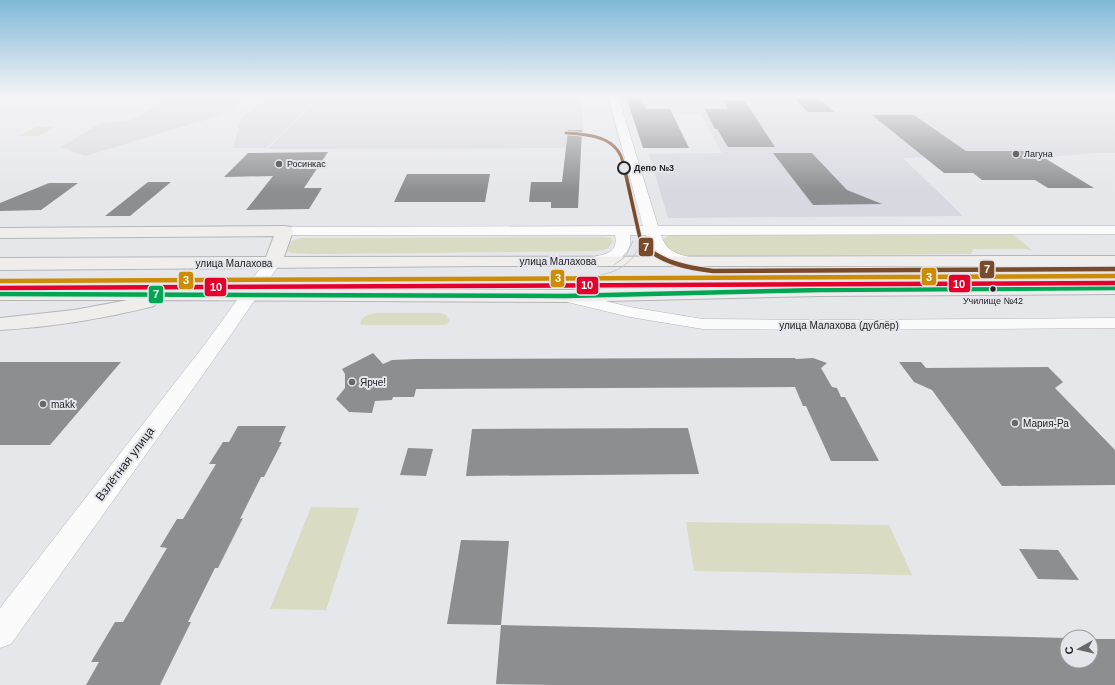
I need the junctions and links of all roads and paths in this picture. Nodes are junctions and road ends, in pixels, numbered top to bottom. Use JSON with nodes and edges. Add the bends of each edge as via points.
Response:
{"nodes":[{"id":1,"x":622,"y":128,"type":"edge"},
{"id":2,"x":622,"y":230,"type":"junction"},
{"id":3,"x":652,"y":230,"type":"junction"},
{"id":4,"x":1115,"y":230,"type":"edge"},
{"id":5,"x":285,"y":231,"type":"junction"},
{"id":6,"x":0,"y":233,"type":"edge"},
{"id":7,"x":595,"y":261,"type":"junction"},
{"id":8,"x":1115,"y":261,"type":"edge"},
{"id":9,"x":272,"y":262,"type":"junction"},
{"id":10,"x":691,"y":262,"type":"junction"},
{"id":11,"x":0,"y":264,"type":"edge"},
{"id":12,"x":1115,"y":288,"type":"edge"},
{"id":13,"x":0,"y":294,"type":"edge"},
{"id":14,"x":180,"y":294,"type":"junction"},
{"id":15,"x":251,"y":295,"type":"junction"},
{"id":16,"x":565,"y":296,"type":"junction"},
{"id":17,"x":1115,"y":323,"type":"edge"},
{"id":18,"x":0,"y":324,"type":"edge"},
{"id":19,"x":0,"y":633,"type":"edge"}],
"edges":[{"from":1,"to":3,"type":"street"},
{"from":2,"to":3,"type":"street"},
{"from":2,"to":5,"type":"street"},
{"from":2,"to":7,"type":"street","via":[[624,244],[620,251],[613,256]]},
{"from":3,"to":4,"type":"street"},
{"from":3,"to":10,"type":"street","via":[[656,244],[666,255]]},
{"from":5,"to":6,"type":"main road"},
{"from":5,"to":9,"type":"main road"},
{"from":7,"to":9,"type":"main road","name":"улица Малахова"},
{"from":7,"to":10,"type":"main road","name":"улица Малахова"},
{"from":8,"to":10,"type":"main road","name":"улица Малахова"},
{"from":9,"to":11,"type":"main road","name":"улица Малахова"},
{"from":9,"to":15,"type":"street","name":"Взлётная улица"},
{"from":12,"to":16,"type":"main road","via":[[820,290]]},
{"from":13,"to":14,"type":"main road"},
{"from":14,"to":15,"type":"main road"},
{"from":14,"to":18,"type":"main road","via":[[70,318]]},
{"from":15,"to":16,"type":"main road"},
{"from":15,"to":19,"type":"street","name":"Взлётная улица"},
{"from":16,"to":17,"type":"street","name":"улица Малахова (дублёр)","via":[[630,312],[703,324]]}]}
